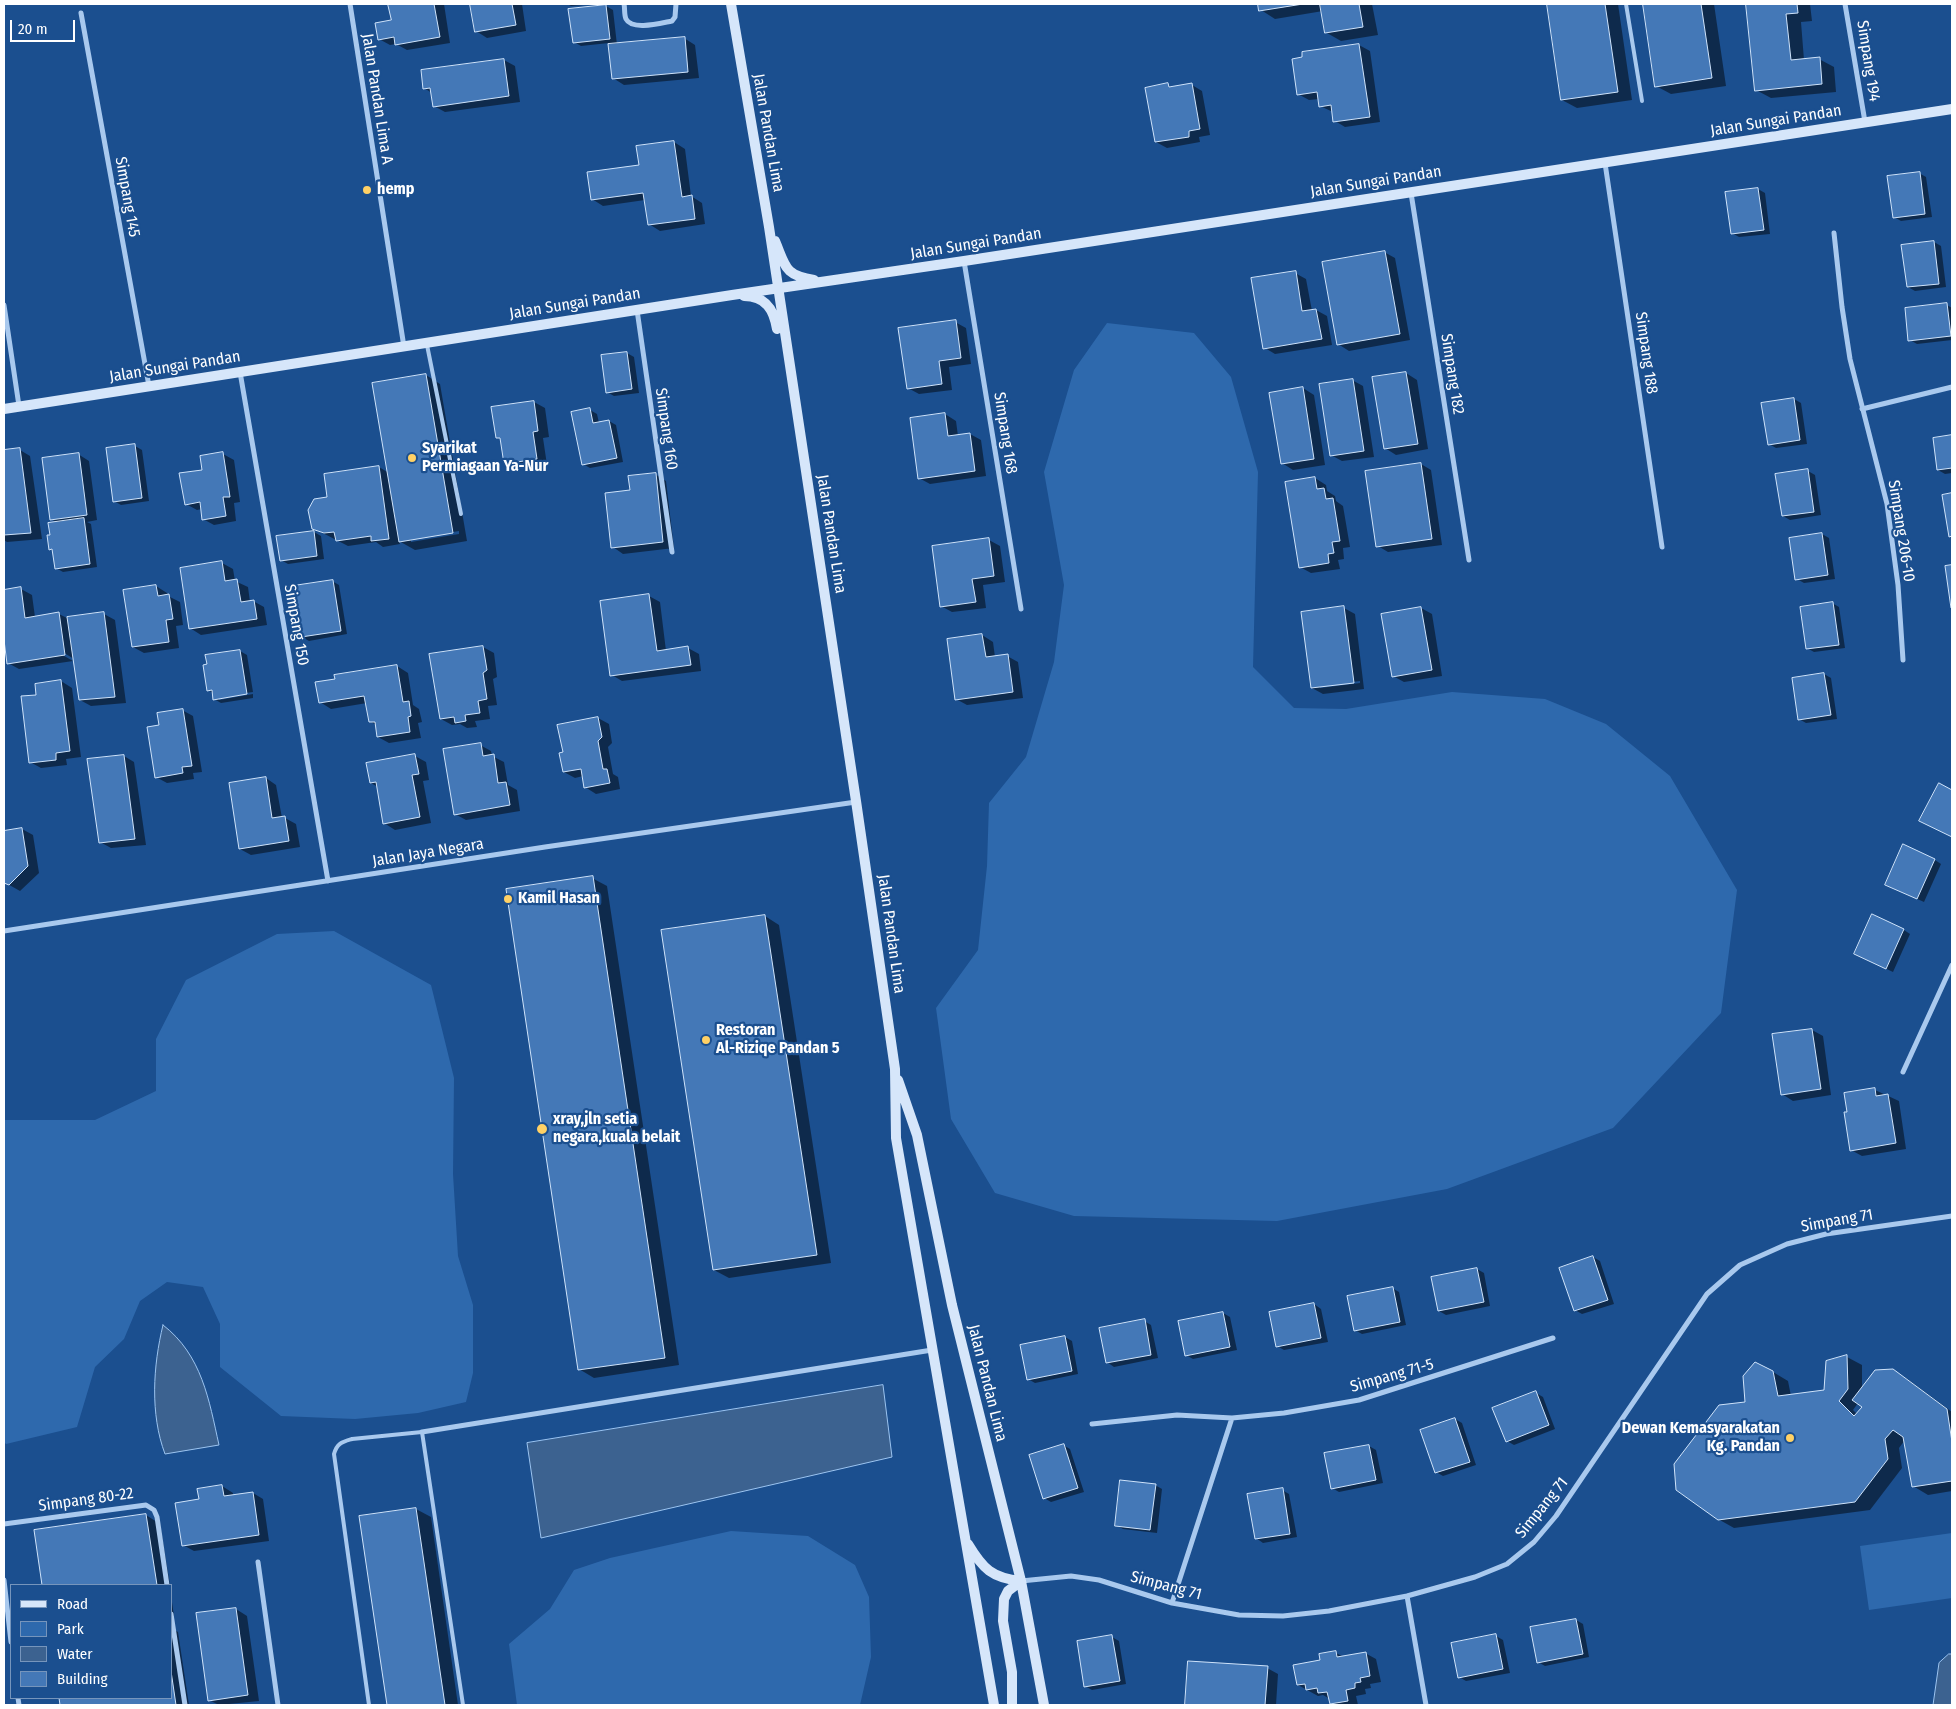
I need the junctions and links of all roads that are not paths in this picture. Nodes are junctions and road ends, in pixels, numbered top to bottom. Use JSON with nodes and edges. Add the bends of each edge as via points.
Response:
{"nodes":[{"id":1,"x":350,"y":4,"type":"edge"},
{"id":2,"x":624,"y":4,"type":"edge"},
{"id":3,"x":676,"y":4,"type":"edge"},
{"id":4,"x":731,"y":4,"type":"edge"},
{"id":5,"x":1626,"y":4,"type":"edge"},
{"id":6,"x":1845,"y":4,"type":"edge"},
{"id":7,"x":80,"y":13,"type":"dead end"},
{"id":8,"x":1642,"y":101,"type":"dead end"},
{"id":9,"x":1952,"y":109,"type":"edge"},
{"id":10,"x":1865,"y":123,"type":"junction"},
{"id":11,"x":1605,"y":163,"type":"junction"},
{"id":12,"x":1411,"y":192,"type":"junction"},
{"id":13,"x":768,"y":227,"type":"junction"},
{"id":14,"x":1834,"y":233,"type":"dead end"},
{"id":15,"x":964,"y":261,"type":"junction"},
{"id":16,"x":821,"y":282,"type":"junction"},
{"id":17,"x":777,"y":288,"type":"junction"},
{"id":18,"x":732,"y":295,"type":"junction"},
{"id":19,"x":4,"y":305,"type":"edge"},
{"id":20,"x":636,"y":309,"type":"junction"},
{"id":21,"x":426,"y":343,"type":"junction"},
{"id":22,"x":404,"y":347,"type":"junction"},
{"id":23,"x":240,"y":372,"type":"junction"},
{"id":24,"x":793,"y":385,"type":"junction"},
{"id":25,"x":149,"y":386,"type":"junction"},
{"id":26,"x":1952,"y":387,"type":"edge"},
{"id":27,"x":20,"y":406,"type":"junction"},
{"id":28,"x":4,"y":409,"type":"edge"},
{"id":29,"x":1862,"y":409,"type":"junction"},
{"id":30,"x":461,"y":514,"type":"dead end"},
{"id":31,"x":1662,"y":547,"type":"dead end"},
{"id":32,"x":672,"y":552,"type":"dead end"},
{"id":33,"x":1468,"y":560,"type":"dead end"},
{"id":34,"x":1021,"y":608,"type":"dead end"},
{"id":35,"x":1903,"y":660,"type":"dead end"},
{"id":36,"x":856,"y":802,"type":"junction"},
{"id":37,"x":328,"y":881,"type":"junction"},
{"id":38,"x":4,"y":931,"type":"edge"},
{"id":39,"x":1952,"y":965,"type":"edge"},
{"id":40,"x":895,"y":1069,"type":"junction"},
{"id":41,"x":1903,"y":1072,"type":"dead end"},
{"id":42,"x":1952,"y":1216,"type":"edge"},
{"id":43,"x":1553,"y":1338,"type":"dead end"},
{"id":44,"x":932,"y":1350,"type":"junction"},
{"id":45,"x":1232,"y":1418,"type":"junction"},
{"id":46,"x":1092,"y":1424,"type":"dead end"},
{"id":47,"x":422,"y":1432,"type":"junction"},
{"id":48,"x":4,"y":1524,"type":"edge"},
{"id":49,"x":965,"y":1538,"type":"junction"},
{"id":50,"x":258,"y":1562,"type":"dead end"},
{"id":51,"x":4,"y":1580,"type":"edge"},
{"id":52,"x":1021,"y":1581,"type":"junction"},
{"id":53,"x":167,"y":1584,"type":"edge"},
{"id":54,"x":1407,"y":1596,"type":"junction"},
{"id":55,"x":1172,"y":1603,"type":"junction"},
{"id":56,"x":172,"y":1620,"type":"edge"},
{"id":57,"x":10,"y":1633,"type":"edge"},
{"id":58,"x":185,"y":1705,"type":"edge"},
{"id":59,"x":278,"y":1705,"type":"edge"},
{"id":60,"x":369,"y":1705,"type":"edge"},
{"id":61,"x":464,"y":1705,"type":"edge"},
{"id":62,"x":994,"y":1705,"type":"edge"},
{"id":63,"x":1012,"y":1705,"type":"edge"},
{"id":64,"x":1044,"y":1705,"type":"edge"},
{"id":65,"x":1426,"y":1705,"type":"edge"}],
"edges":[{"from":1,"to":22,"type":"street","name":"Jalan Pandan Lima A"},
{"from":2,"to":3,"type":"street","via":[[626,19],[638,26],[672,21]]},
{"from":4,"to":13,"type":"main road","name":"Jalan Pandan Lima"},
{"from":5,"to":8,"type":"lane"},
{"from":6,"to":10,"type":"street","name":"Simpang 194"},
{"from":7,"to":25,"type":"street","name":"Simpang 145"},
{"from":9,"to":10,"type":"main road","name":"Jalan Sungai Pandan"},
{"from":10,"to":11,"type":"main road","name":"Jalan Sungai Pandan"},
{"from":11,"to":12,"type":"main road","name":"Jalan Sungai Pandan"},
{"from":11,"to":31,"type":"street","name":"Simpang 188"},
{"from":12,"to":15,"type":"main road","name":"Jalan Sungai Pandan"},
{"from":12,"to":33,"type":"street","name":"Simpang 182"},
{"from":13,"to":16,"type":"main road","via":[[781,260],[790,272]]},
{"from":13,"to":17,"type":"main road","name":"Jalan Pandan Lima"},
{"from":14,"to":29,"type":"street","name":"Simpang 206-10","via":[[1850,360]]},
{"from":15,"to":16,"type":"main road","name":"Jalan Sungai Pandan"},
{"from":15,"to":34,"type":"street","name":"Simpang 168"},
{"from":16,"to":17,"type":"main road","name":"Jalan Sungai Pandan"},
{"from":17,"to":18,"type":"main road","name":"Jalan Sungai Pandan"},
{"from":17,"to":24,"type":"main road","name":"Jalan Pandan Lima"},
{"from":18,"to":20,"type":"main road","name":"Jalan Sungai Pandan"},
{"from":18,"to":24,"type":"main road","via":[[757,298],[770,306],[776,320],[784,367]]},
{"from":19,"to":27,"type":"street"},
{"from":20,"to":21,"type":"main road","name":"Jalan Sungai Pandan"},
{"from":20,"to":32,"type":"street","name":"Simpang 160"},
{"from":21,"to":22,"type":"main road","name":"Jalan Sungai Pandan"},
{"from":21,"to":30,"type":"lane"},
{"from":22,"to":23,"type":"main road","name":"Jalan Sungai Pandan"},
{"from":23,"to":25,"type":"main road","name":"Jalan Sungai Pandan"},
{"from":23,"to":37,"type":"street","name":"Simpang 150"},
{"from":24,"to":36,"type":"main road","name":"Jalan Pandan Lima"},
{"from":25,"to":27,"type":"main road","name":"Jalan Sungai Pandan"},
{"from":26,"to":29,"type":"street"},
{"from":27,"to":28,"type":"main road","name":"Jalan Sungai Pandan"},
{"from":29,"to":35,"type":"street","name":"Simpang 206-10","via":[[1887,504],[1898,585]]},
{"from":36,"to":37,"type":"street","name":"Jalan Jaya Negara"},
{"from":36,"to":40,"type":"main road","name":"Jalan Pandan Lima"},
{"from":37,"to":38,"type":"street","name":"Jalan Jaya Negara"},
{"from":39,"to":41,"type":"street"},
{"from":40,"to":44,"type":"main road","name":"Jalan Pandan Lima","via":[[896,1138]]},
{"from":40,"to":52,"type":"main road","name":"Jalan Pandan Lima","via":[[917,1135],[952,1305]]},
{"from":42,"to":54,"type":"street","name":"Simpang 71","via":[[1826,1234],[1787,1244],[1740,1265],[1707,1294],[1561,1509],[1534,1542],[1507,1564],[1475,1578]]},
{"from":43,"to":45,"type":"street","name":"Simpang 71-5","via":[[1359,1400]]},
{"from":44,"to":47,"type":"street"},
{"from":44,"to":49,"type":"main road","name":"Jalan Pandan Lima"},
{"from":45,"to":46,"type":"street","name":"Simpang 71-5","via":[[1177,1415]]},
{"from":45,"to":55,"type":"street"},
{"from":47,"to":60,"type":"lane","via":[[341,1442],[334,1454]]},
{"from":47,"to":61,"type":"lane"},
{"from":48,"to":53,"type":"street","name":"Simpang 80-22","via":[[146,1505],[154,1510],[157,1517]]},
{"from":49,"to":52,"type":"main road","via":[[988,1571],[1004,1580]]},
{"from":49,"to":62,"type":"main road","name":"Jalan Pandan Lima"},
{"from":50,"to":59,"type":"street"},
{"from":51,"to":57,"type":"street"},
{"from":52,"to":55,"type":"street","name":"Simpang 71","via":[[1071,1576]]},
{"from":52,"to":63,"type":"main road","via":[[1008,1591],[1004,1599],[1003,1621],[1012,1672]]},
{"from":52,"to":64,"type":"main road","name":"Jalan Pandan Lima"},
{"from":54,"to":55,"type":"street","name":"Simpang 71","via":[[1330,1611],[1283,1616],[1239,1615]]},
{"from":54,"to":65,"type":"street"},
{"from":56,"to":58,"type":"street"}]}
